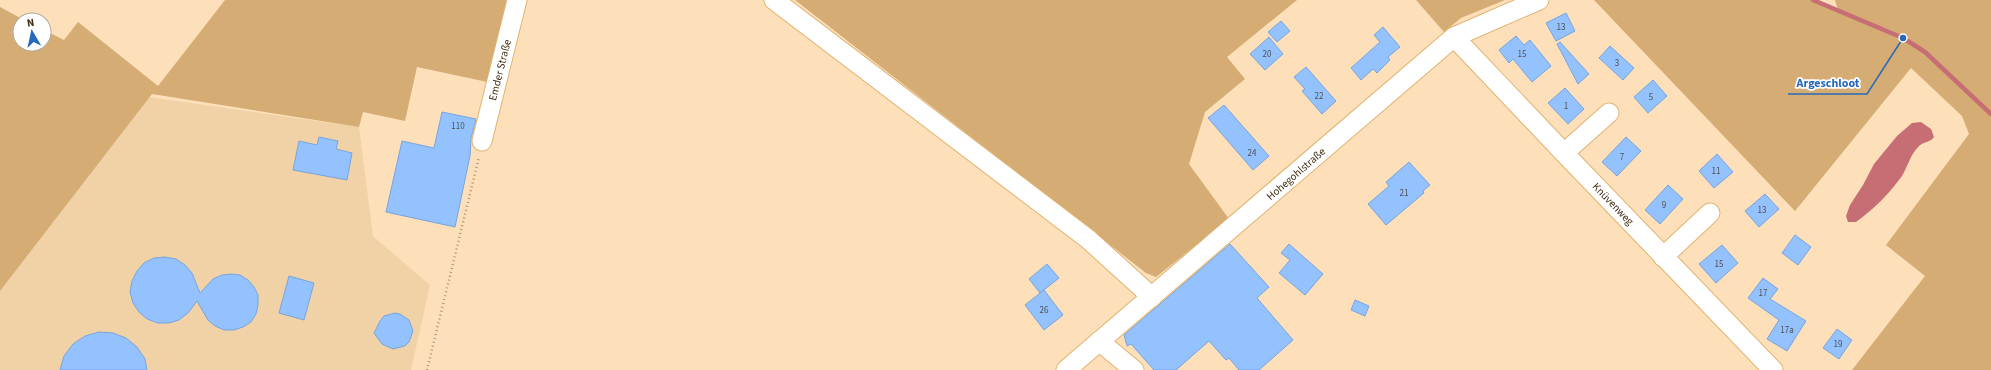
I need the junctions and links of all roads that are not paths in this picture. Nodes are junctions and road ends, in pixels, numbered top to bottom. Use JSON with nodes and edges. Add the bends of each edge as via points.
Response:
{"nodes":[{"id":1,"x":517,"y":0,"type":"edge"},
{"id":2,"x":774,"y":0,"type":"edge"},
{"id":3,"x":1539,"y":0,"type":"edge"},
{"id":4,"x":1454,"y":36,"type":"junction"},
{"id":5,"x":1609,"y":113,"type":"dead end"},
{"id":6,"x":482,"y":141,"type":"road end"},
{"id":7,"x":1564,"y":153,"type":"junction"},
{"id":8,"x":1710,"y":213,"type":"dead end"},
{"id":9,"x":1663,"y":257,"type":"junction"},
{"id":10,"x":1152,"y":297,"type":"junction"},
{"id":11,"x":1099,"y":341,"type":"junction"},
{"id":12,"x":1066,"y":370,"type":"edge"},
{"id":13,"x":1134,"y":370,"type":"edge"},
{"id":14,"x":1773,"y":370,"type":"edge"}],
"edges":[{"from":1,"to":6,"type":"street","name":"Emder Straße"},
{"from":2,"to":10,"type":"street","via":[[1088,238]]},
{"from":3,"to":4,"type":"street","name":"Hohegohlstraße"},
{"from":4,"to":7,"type":"street","name":"Knüvenweg"},
{"from":4,"to":10,"type":"street","name":"Hohegohlstraße"},
{"from":5,"to":7,"type":"street"},
{"from":7,"to":9,"type":"street","name":"Knüvenweg"},
{"from":8,"to":9,"type":"street"},
{"from":9,"to":14,"type":"street","name":"Knüvenweg"},
{"from":10,"to":11,"type":"street","name":"Hohegohlstraße"},
{"from":11,"to":12,"type":"street","name":"Hohegohlstraße"},
{"from":11,"to":13,"type":"street"}]}
